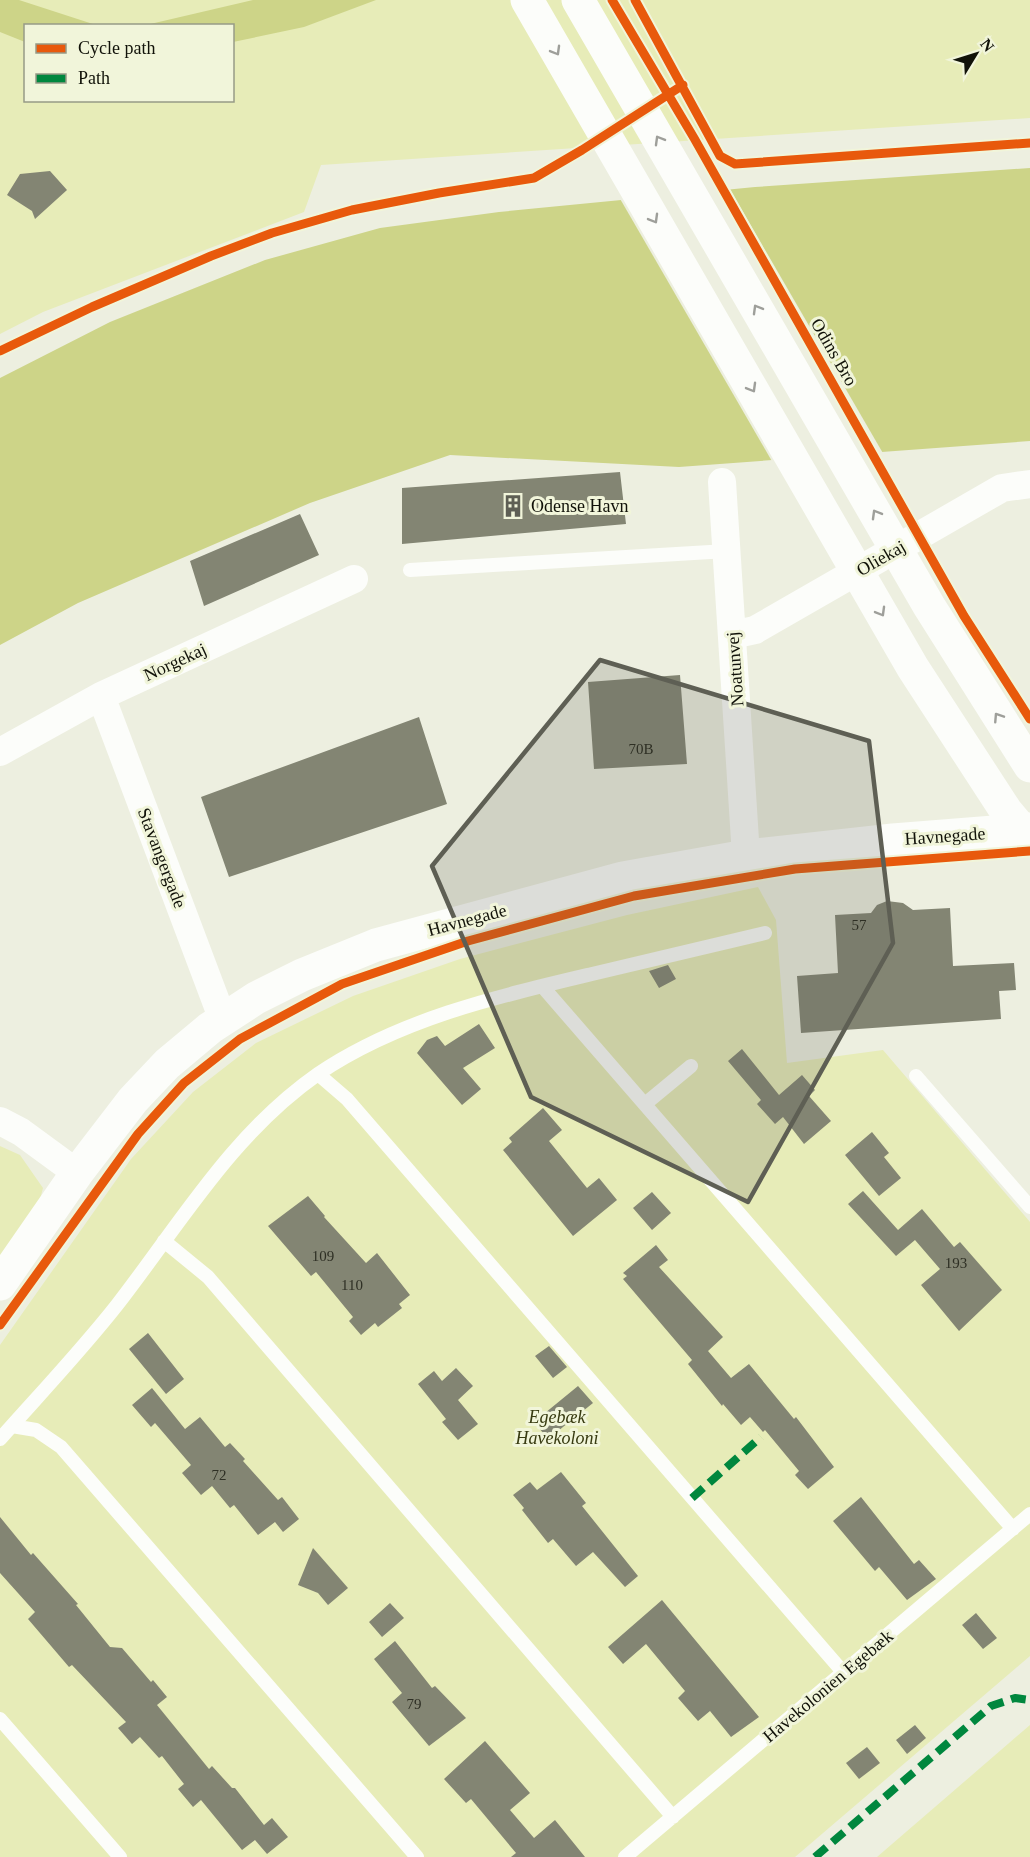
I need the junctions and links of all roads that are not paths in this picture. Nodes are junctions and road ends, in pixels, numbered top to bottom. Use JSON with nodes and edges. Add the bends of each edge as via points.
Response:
{"nodes":[{"id":1,"x":527,"y":0,"type":"edge"},
{"id":2,"x":578,"y":0,"type":"edge"},
{"id":3,"x":722,"y":482,"type":"dead end"},
{"id":4,"x":1030,"y":484,"type":"edge"},
{"id":5,"x":727,"y":550,"type":"junction"},
{"id":6,"x":410,"y":570,"type":"dead end"},
{"id":7,"x":354,"y":579,"type":"dead end"},
{"id":8,"x":732,"y":634,"type":"junction"},
{"id":9,"x":101,"y":696,"type":"junction"},
{"id":10,"x":0,"y":752,"type":"edge"},
{"id":11,"x":1030,"y":766,"type":"edge"},
{"id":12,"x":1030,"y":829,"type":"edge"},
{"id":13,"x":1030,"y":840,"type":"edge"},
{"id":14,"x":746,"y":856,"type":"junction"},
{"id":15,"x":765,"y":933,"type":"dead end"},
{"id":16,"x":542,"y":986,"type":"junction"},
{"id":17,"x":223,"y":1020,"type":"junction"},
{"id":18,"x":691,"y":1066,"type":"dead end"},
{"id":19,"x":318,"y":1074,"type":"junction"},
{"id":20,"x":916,"y":1076,"type":"dead end"},
{"id":21,"x":645,"y":1104,"type":"junction"},
{"id":22,"x":0,"y":1121,"type":"edge"},
{"id":23,"x":78,"y":1173,"type":"junction"},
{"id":24,"x":1030,"y":1207,"type":"edge"},
{"id":25,"x":164,"y":1241,"type":"junction"},
{"id":26,"x":0,"y":1284,"type":"edge"},
{"id":27,"x":12,"y":1426,"type":"junction"},
{"id":28,"x":0,"y":1439,"type":"edge"},
{"id":29,"x":1030,"y":1514,"type":"edge"},
{"id":30,"x":1013,"y":1529,"type":"junction"},
{"id":31,"x":843,"y":1672,"type":"junction"},
{"id":32,"x":0,"y":1719,"type":"edge"},
{"id":33,"x":673,"y":1817,"type":"junction"},
{"id":34,"x":120,"y":1857,"type":"edge"},
{"id":35,"x":417,"y":1857,"type":"edge"},
{"id":36,"x":626,"y":1857,"type":"edge"}],
"edges":[{"from":1,"to":13,"type":"main road","one_way":true,"via":[[913,668],[1006,811]]},
{"from":11,"to":2,"type":"main road","one_way":true,"via":[[929,606]]},
{"from":3,"to":5,"type":"street","name":"Noatunvej"},
{"from":4,"to":8,"type":"street","name":"Oliekaj","via":[[1002,488],[755,630]]},
{"from":5,"to":6,"type":"lane"},
{"from":5,"to":8,"type":"street","name":"Noatunvej"},
{"from":7,"to":9,"type":"street","name":"Norgekaj"},
{"from":8,"to":14,"type":"street","name":"Noatunvej"},
{"from":9,"to":10,"type":"street","name":"Norgekaj"},
{"from":9,"to":17,"type":"street","name":"Stavangergade"},
{"from":12,"to":14,"type":"main road","name":"Havnegade"},
{"from":14,"to":17,"type":"main road","name":"Havnegade","via":[[623,878],[376,945],[302,975]]},
{"from":15,"to":16,"type":"lane"},
{"from":16,"to":19,"type":"lane","via":[[422,1022]]},
{"from":16,"to":21,"type":"lane"},
{"from":17,"to":23,"type":"main road","name":"Havnegade","via":[[166,1064]]},
{"from":18,"to":21,"type":"lane"},
{"from":19,"to":25,"type":"lane","via":[[236,1147]]},
{"from":19,"to":31,"type":"lane","via":[[347,1100]]},
{"from":20,"to":24,"type":"lane"},
{"from":21,"to":30,"type":"lane"},
{"from":22,"to":23,"type":"street"},
{"from":23,"to":26,"type":"main road","name":"Havnegade"},
{"from":25,"to":27,"type":"lane","via":[[117,1305]]},
{"from":25,"to":33,"type":"lane","via":[[208,1277]]},
{"from":27,"to":28,"type":"lane"},
{"from":27,"to":35,"type":"lane","via":[[36,1430],[61,1447]]},
{"from":29,"to":30,"type":"lane","name":"Havekolonien Egebæk"},
{"from":30,"to":31,"type":"lane","name":"Havekolonien Egebæk"},
{"from":31,"to":33,"type":"lane","name":"Havekolonien Egebæk"},
{"from":32,"to":34,"type":"lane"},
{"from":33,"to":36,"type":"lane","name":"Havekolonien Egebæk"}]}
